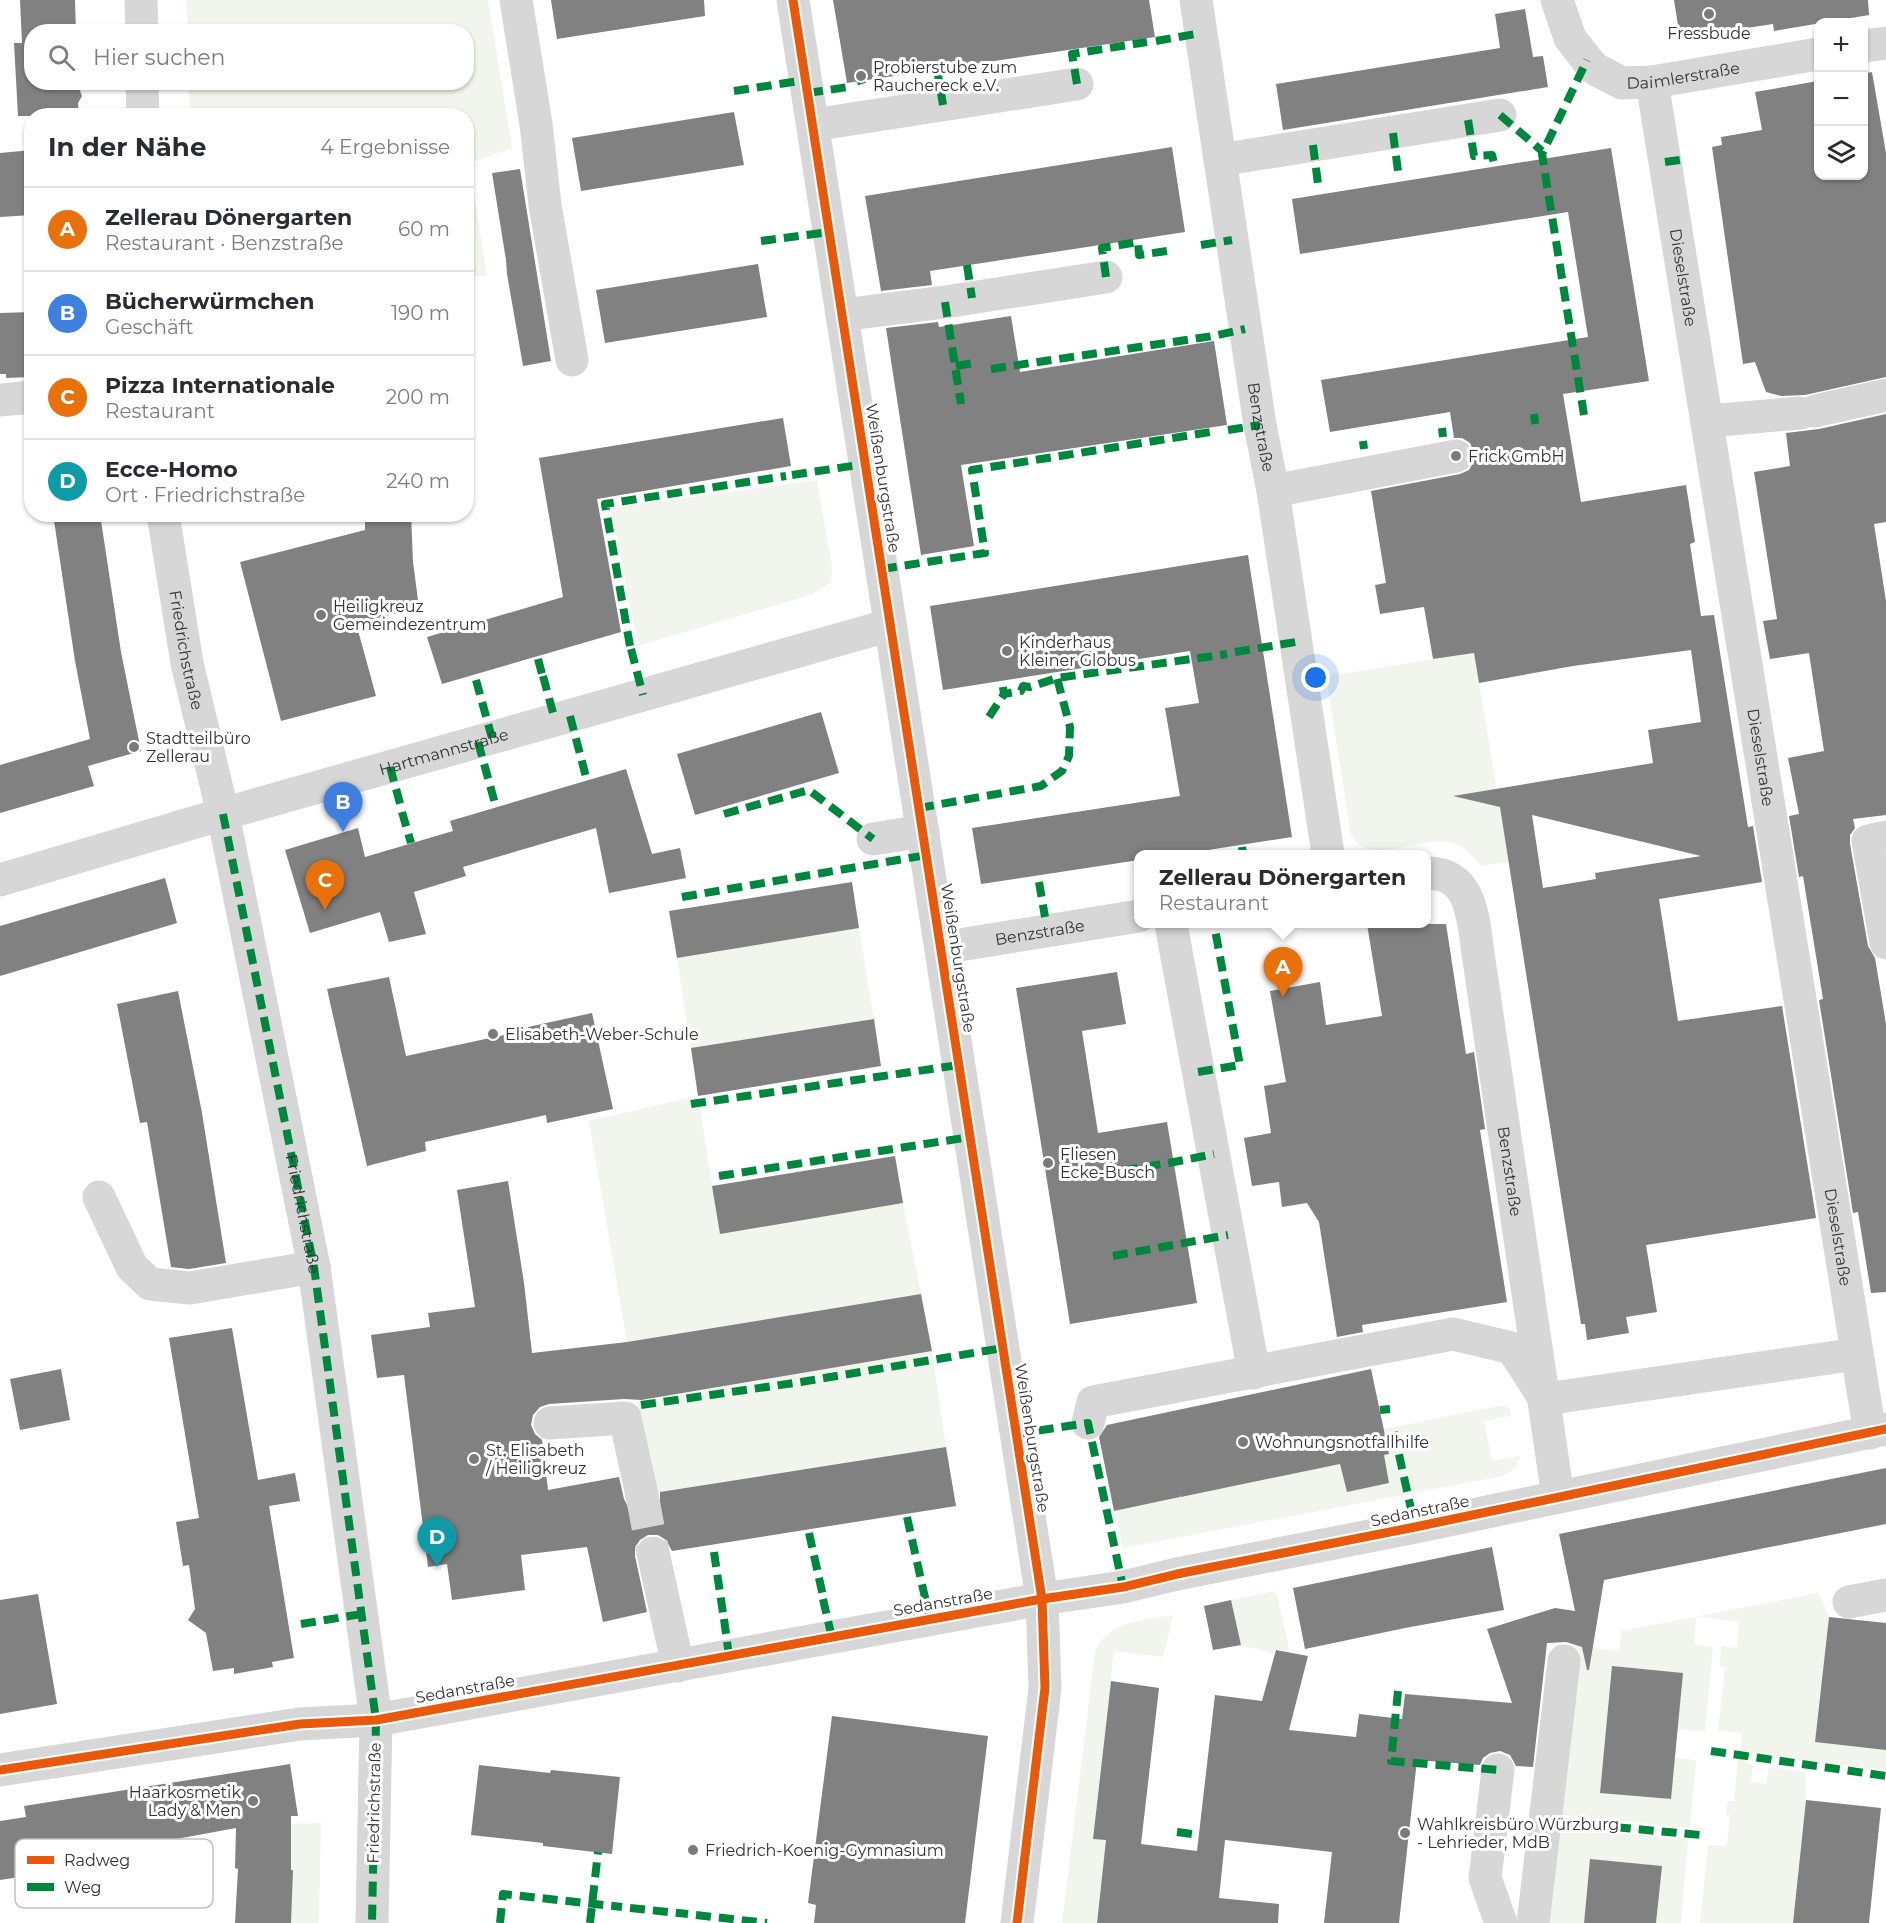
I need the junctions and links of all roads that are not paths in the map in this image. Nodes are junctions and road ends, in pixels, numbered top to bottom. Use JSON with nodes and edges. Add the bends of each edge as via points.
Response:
{"nodes":[{"id":1,"x":141,"y":0,"type":"edge"},
{"id":2,"x":516,"y":0,"type":"edge"},
{"id":3,"x":793,"y":0,"type":"edge"},
{"id":4,"x":1196,"y":0,"type":"edge"},
{"id":5,"x":1557,"y":0,"type":"edge"},
{"id":6,"x":142,"y":24,"type":"edge"},
{"id":7,"x":1886,"y":42,"type":"edge"},
{"id":8,"x":1868,"y":45,"type":"edge"},
{"id":9,"x":1814,"y":55,"type":"edge"},
{"id":10,"x":1652,"y":82,"type":"junction"},
{"id":11,"x":1077,"y":84,"type":"dead end"},
{"id":12,"x":142,"y":90,"type":"edge"},
{"id":13,"x":143,"y":108,"type":"edge"},
{"id":14,"x":1500,"y":115,"type":"dead end"},
{"id":15,"x":813,"y":125,"type":"junction"},
{"id":16,"x":1220,"y":160,"type":"junction"},
{"id":17,"x":1106,"y":277,"type":"dead end"},
{"id":18,"x":842,"y":315,"type":"junction"},
{"id":19,"x":572,"y":360,"type":"dead end"},
{"id":20,"x":1886,"y":396,"type":"edge"},
{"id":21,"x":24,"y":398,"type":"edge"},
{"id":22,"x":0,"y":400,"type":"edge"},
{"id":23,"x":1707,"y":421,"type":"junction"},
{"id":24,"x":1456,"y":456,"type":"dead end"},
{"id":25,"x":1273,"y":491,"type":"junction"},
{"id":26,"x":164,"y":522,"type":"edge"},
{"id":27,"x":890,"y":625,"type":"junction"},
{"id":28,"x":223,"y":814,"type":"junction"},
{"id":29,"x":923,"y":831,"type":"junction"},
{"id":30,"x":1886,"y":837,"type":"edge"},
{"id":31,"x":873,"y":839,"type":"dead end"},
{"id":32,"x":1327,"y":850,"type":"edge"},
{"id":33,"x":1431,"y":873,"type":"edge"},
{"id":34,"x":0,"y":880,"type":"edge"},
{"id":35,"x":1134,"y":917,"type":"edge"},
{"id":36,"x":1171,"y":928,"type":"edge"},
{"id":37,"x":1886,"y":944,"type":"edge"},
{"id":38,"x":941,"y":948,"type":"junction"},
{"id":39,"x":99,"y":1197,"type":"dead end"},
{"id":40,"x":314,"y":1267,"type":"junction"},
{"id":41,"x":1857,"y":1353,"type":"junction"},
{"id":42,"x":1254,"y":1373,"type":"junction"},
{"id":43,"x":1545,"y":1399,"type":"junction"},
{"id":44,"x":550,"y":1423,"type":"dead end"},
{"id":45,"x":1088,"y":1423,"type":"dead end"},
{"id":46,"x":1878,"y":1431,"type":"edge"},
{"id":47,"x":642,"y":1495,"type":"tunnel mouth"},
{"id":48,"x":1558,"y":1497,"type":"junction"},
{"id":49,"x":653,"y":1553,"type":"tunnel mouth"},
{"id":50,"x":1886,"y":1595,"type":"edge"},
{"id":51,"x":1042,"y":1599,"type":"junction"},
{"id":52,"x":1849,"y":1602,"type":"dead end"},
{"id":53,"x":1564,"y":1661,"type":"dead end"},
{"id":54,"x":678,"y":1666,"type":"junction"},
{"id":55,"x":376,"y":1720,"type":"junction"},
{"id":56,"x":0,"y":1770,"type":"edge"},
{"id":57,"x":1498,"y":1770,"type":"dead end"},
{"id":58,"x":372,"y":1923,"type":"edge"},
{"id":59,"x":1017,"y":1923,"type":"edge"},
{"id":60,"x":1501,"y":1923,"type":"edge"},
{"id":61,"x":1533,"y":1923,"type":"edge"}],
"edges":[{"from":1,"to":6,"type":"street"},
{"from":2,"to":19,"type":"street"},
{"from":3,"to":15,"type":"street","name":"Weißenburgstraße"},
{"from":4,"to":16,"type":"street","name":"Benzstraße"},
{"from":5,"to":10,"type":"street","name":"Daimlerstraße","via":[[1570,38],[1594,69],[1622,83]]},
{"from":7,"to":8,"type":"street"},
{"from":9,"to":10,"type":"street","name":"Daimlerstraße"},
{"from":10,"to":23,"type":"street","name":"Dieselstraße"},
{"from":11,"to":15,"type":"street"},
{"from":12,"to":13,"type":"street"},
{"from":14,"to":16,"type":"street"},
{"from":15,"to":18,"type":"street","name":"Weißenburgstraße"},
{"from":16,"to":25,"type":"street","name":"Benzstraße"},
{"from":17,"to":18,"type":"street"},
{"from":18,"to":27,"type":"street","name":"Weißenburgstraße"},
{"from":20,"to":23,"type":"street","via":[[1807,412]]},
{"from":21,"to":22,"type":"street"},
{"from":23,"to":41,"type":"street","name":"Dieselstraße"},
{"from":24,"to":25,"type":"street"},
{"from":25,"to":32,"type":"street","name":"Benzstraße"},
{"from":26,"to":28,"type":"street","name":"Friedrichstraße","via":[[187,663]]},
{"from":27,"to":28,"type":"street","name":"Hartmannstraße"},
{"from":27,"to":29,"type":"street","name":"Weißenburgstraße"},
{"from":28,"to":34,"type":"street","name":"Hartmannstraße"},
{"from":28,"to":40,"type":"street","name":"Friedrichstraße"},
{"from":29,"to":31,"type":"street"},
{"from":29,"to":38,"type":"street","name":"Weißenburgstraße"},
{"from":30,"to":37,"type":"street","via":[[1868,841]]},
{"from":33,"to":43,"type":"street","name":"Benzstraße","via":[[1456,881],[1467,895]]},
{"from":35,"to":38,"type":"street","name":"Benzstraße"},
{"from":36,"to":42,"type":"street"},
{"from":38,"to":51,"type":"street","name":"Weißenburgstraße"},
{"from":39,"to":40,"type":"street","via":[[132,1267],[150,1284],[190,1288]]},
{"from":40,"to":55,"type":"street","name":"Friedrichstraße"},
{"from":41,"to":43,"type":"street"},
{"from":41,"to":46,"type":"street","name":"Dieselstraße"},
{"from":42,"to":43,"type":"street","via":[[1453,1334],[1512,1348]]},
{"from":42,"to":45,"type":"street","via":[[1093,1402]]},
{"from":43,"to":48,"type":"street","name":"Benzstraße"},
{"from":44,"to":47,"type":"street","via":[[625,1418]]},
{"from":46,"to":48,"type":"street","name":"Sedanstraße"},
{"from":48,"to":51,"type":"street","name":"Sedanstraße","via":[[1123,1587]]},
{"from":49,"to":54,"type":"street"},
{"from":50,"to":52,"type":"street"},
{"from":51,"to":54,"type":"street","name":"Sedanstraße"},
{"from":51,"to":59,"type":"street","name":"Weißenburgstraße","via":[[1045,1688]]},
{"from":53,"to":61,"type":"street"},
{"from":54,"to":55,"type":"street","name":"Sedanstraße"},
{"from":55,"to":56,"type":"street","name":"Sedanstraße","via":[[300,1724]]},
{"from":55,"to":58,"type":"street","name":"Friedrichstraße"},
{"from":57,"to":60,"type":"street","via":[[1485,1878]]}]}
